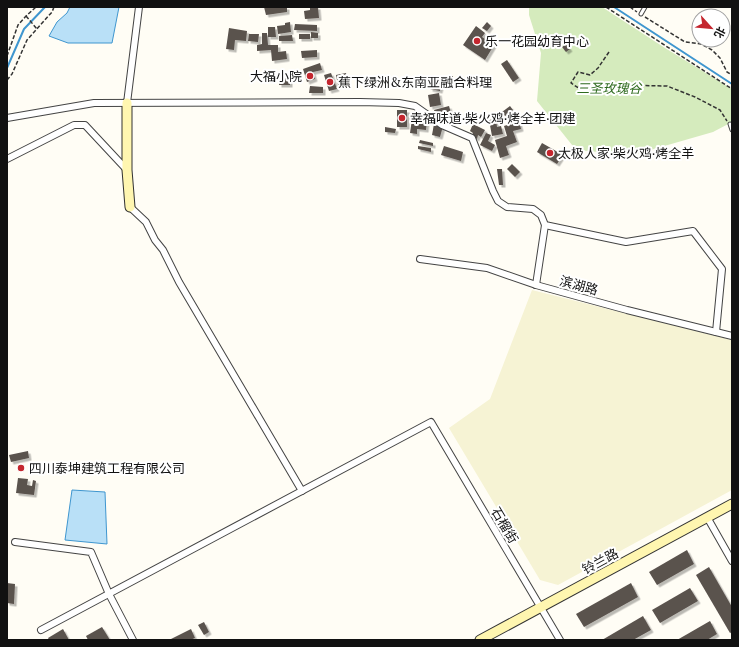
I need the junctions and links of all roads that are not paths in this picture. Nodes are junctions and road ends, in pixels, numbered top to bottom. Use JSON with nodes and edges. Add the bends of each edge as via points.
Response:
{"nodes":[{"id":1,"x":139,"y":7,"type":"edge"},
{"id":2,"x":645,"y":7,"type":"edge"},
{"id":3,"x":641,"y":14,"type":"road end"},
{"id":4,"x":127,"y":103,"type":"junction"},
{"id":5,"x":7,"y":118,"type":"edge"},
{"id":6,"x":730,"y":124,"type":"road end"},
{"id":7,"x":732,"y":130,"type":"edge"},
{"id":8,"x":7,"y":159,"type":"edge"},
{"id":9,"x":127,"y":170,"type":"junction"},
{"id":10,"x":130,"y":207,"type":"joint"},
{"id":11,"x":544,"y":225,"type":"junction"},
{"id":12,"x":420,"y":259,"type":"dead end"},
{"id":13,"x":536,"y":285,"type":"junction"},
{"id":14,"x":716,"y":332,"type":"junction"},
{"id":15,"x":732,"y":336,"type":"edge"},
{"id":16,"x":302,"y":491,"type":"junction"},
{"id":17,"x":732,"y":504,"type":"edge"},
{"id":18,"x":707,"y":518,"type":"junction"},
{"id":19,"x":15,"y":542,"type":"dead end"},
{"id":20,"x":732,"y":561,"type":"edge"},
{"id":21,"x":109,"y":594,"type":"junction"},
{"id":22,"x":541,"y":607,"type":"junction"},
{"id":23,"x":41,"y":630,"type":"dead end"},
{"id":24,"x":133,"y":640,"type":"edge"},
{"id":25,"x":480,"y":640,"type":"edge"},
{"id":26,"x":560,"y":640,"type":"edge"}],
"edges":[{"from":1,"to":4,"type":"street"},
{"from":2,"to":3,"type":"lane"},
{"from":4,"to":5,"type":"street","via":[[94,103]]},
{"from":4,"to":9,"type":"street"},
{"from":4,"to":11,"type":"street","via":[[360,102],[415,106],[442,125],[472,138],[498,200],[507,207],[533,209],[541,215]]},
{"from":6,"to":7,"type":"lane"},
{"from":8,"to":9,"type":"street","via":[[74,125],[85,125]]},
{"from":9,"to":10,"type":"street"},
{"from":10,"to":16,"type":"street","via":[[146,222],[163,250],[179,282]]},
{"from":11,"to":13,"type":"street"},
{"from":11,"to":14,"type":"street","via":[[626,242],[693,231],[722,269]]},
{"from":12,"to":13,"type":"street","name":"滨湖路","via":[[487,268]]},
{"from":13,"to":14,"type":"street","name":"滨湖路"},
{"from":14,"to":15,"type":"street","name":"滨湖路"},
{"from":16,"to":21,"type":"street"},
{"from":16,"to":22,"type":"street","name":"石榴街","via":[[431,422]]},
{"from":17,"to":18,"type":"street","name":"铃兰路"},
{"from":18,"to":20,"type":"street"},
{"from":18,"to":22,"type":"street","name":"铃兰路"},
{"from":19,"to":21,"type":"street","via":[[91,552]]},
{"from":21,"to":23,"type":"street"},
{"from":21,"to":24,"type":"street"},
{"from":22,"to":25,"type":"street","name":"铃兰路"},
{"from":22,"to":26,"type":"street","name":"石榴街"}]}
